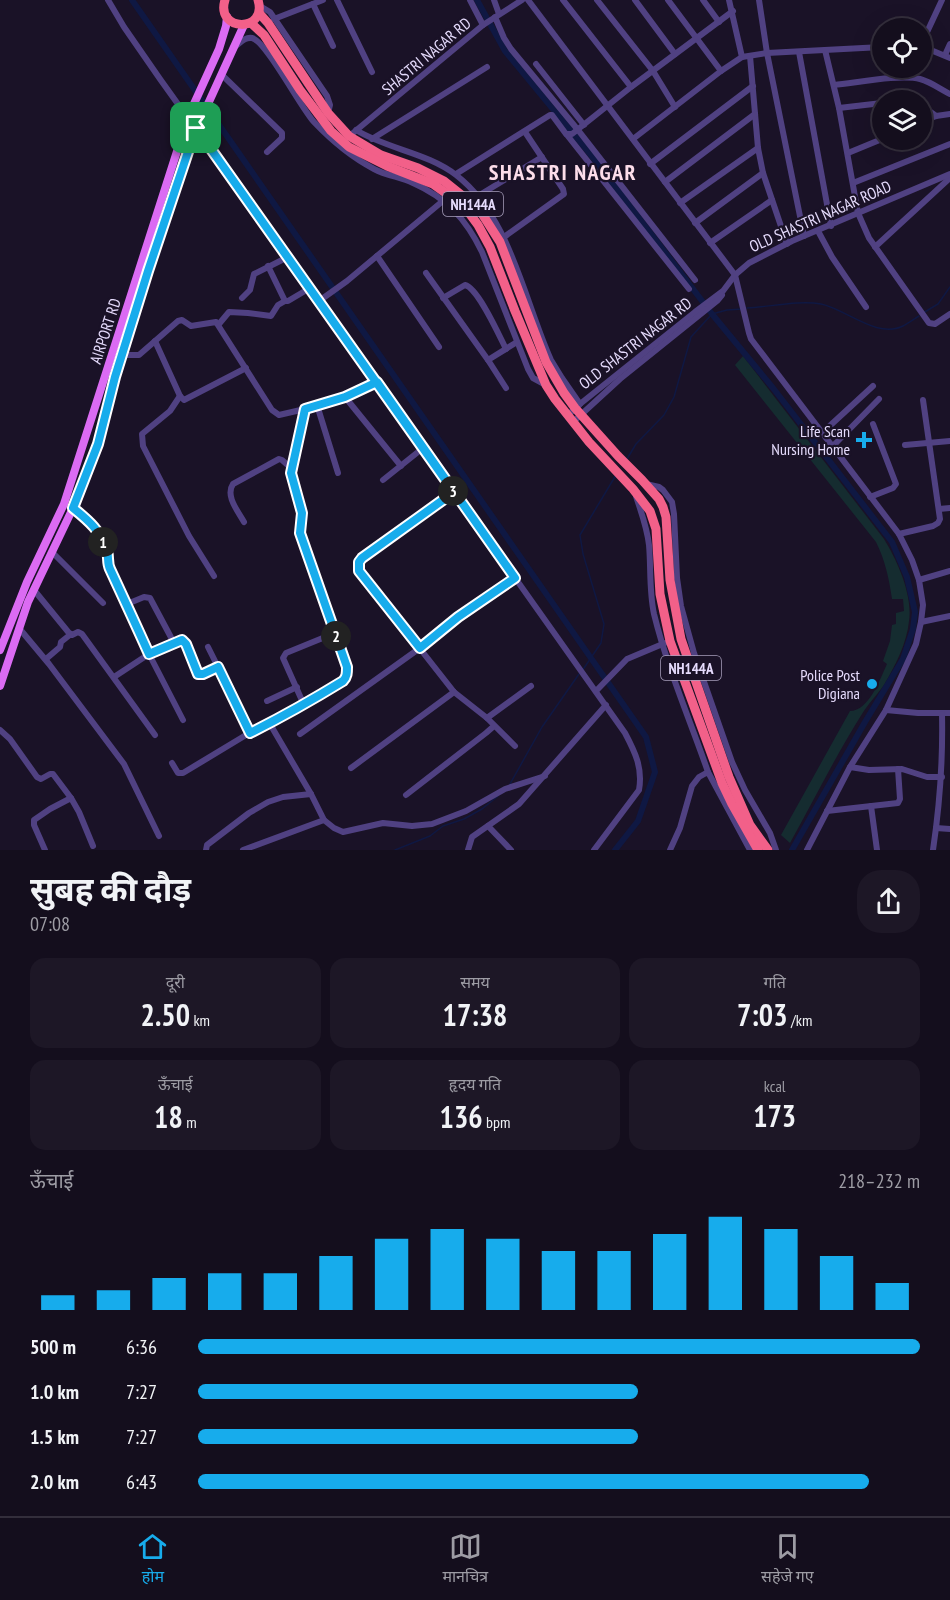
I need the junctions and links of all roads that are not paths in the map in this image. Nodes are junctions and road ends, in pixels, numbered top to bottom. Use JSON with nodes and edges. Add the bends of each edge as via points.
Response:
{"nodes":[{"id":1,"x":108,"y":0,"type":"edge"},
{"id":2,"x":225,"y":0,"type":"edge"},
{"id":3,"x":323,"y":0,"type":"edge"},
{"id":4,"x":337,"y":0,"type":"edge"},
{"id":5,"x":470,"y":0,"type":"edge"},
{"id":6,"x":494,"y":0,"type":"edge"},
{"id":7,"x":522,"y":0,"type":"edge"},
{"id":8,"x":528,"y":0,"type":"edge"},
{"id":9,"x":563,"y":0,"type":"edge"},
{"id":10,"x":597,"y":0,"type":"edge"},
{"id":11,"x":635,"y":0,"type":"edge"},
{"id":12,"x":668,"y":0,"type":"edge"},
{"id":13,"x":703,"y":0,"type":"edge"},
{"id":14,"x":729,"y":0,"type":"edge"},
{"id":15,"x":759,"y":0,"type":"edge"},
{"id":16,"x":942,"y":0,"type":"edge"},
{"id":17,"x":313,"y":4,"type":"junction"},
{"id":18,"x":261,"y":5,"type":"edge"},
{"id":19,"x":733,"y":11,"type":"junction"},
{"id":20,"x":227,"y":17,"type":"junction"},
{"id":21,"x":274,"y":19,"type":"junction"},
{"id":22,"x":491,"y":20,"type":"junction"},
{"id":23,"x":719,"y":22,"type":"junction"},
{"id":24,"x":932,"y":22,"type":"edge"},
{"id":25,"x":248,"y":24,"type":"junction"},
{"id":26,"x":697,"y":39,"type":"junction"},
{"id":27,"x":950,"y":44,"type":"edge"},
{"id":28,"x":333,"y":46,"type":"dead end"},
{"id":29,"x":233,"y":48,"type":"junction"},
{"id":30,"x":872,"y":48,"type":"edge"},
{"id":31,"x":825,"y":50,"type":"junction"},
{"id":32,"x":932,"y":51,"type":"edge"},
{"id":33,"x":799,"y":52,"type":"junction"},
{"id":34,"x":675,"y":54,"type":"junction"},
{"id":35,"x":767,"y":54,"type":"junction"},
{"id":36,"x":750,"y":56,"type":"junction"},
{"id":37,"x":742,"y":57,"type":"junction"},
{"id":38,"x":947,"y":57,"type":"edge"},
{"id":39,"x":536,"y":64,"type":"dead end"},
{"id":40,"x":487,"y":67,"type":"dead end"},
{"id":41,"x":653,"y":71,"type":"junction"},
{"id":42,"x":721,"y":71,"type":"junction"},
{"id":43,"x":372,"y":72,"type":"dead end"},
{"id":44,"x":221,"y":74,"type":"junction"},
{"id":45,"x":834,"y":85,"type":"junction"},
{"id":46,"x":753,"y":86,"type":"junction"},
{"id":47,"x":631,"y":87,"type":"junction"},
{"id":48,"x":950,"y":94,"type":"edge"},
{"id":49,"x":872,"y":104,"type":"edge"},
{"id":50,"x":608,"y":105,"type":"junction"},
{"id":51,"x":675,"y":107,"type":"junction"},
{"id":52,"x":839,"y":108,"type":"junction"},
{"id":53,"x":328,"y":113,"type":"junction"},
{"id":54,"x":932,"y":113,"type":"edge"},
{"id":55,"x":755,"y":114,"type":"junction"},
{"id":56,"x":950,"y":114,"type":"edge"},
{"id":57,"x":936,"y":116,"type":"junction"},
{"id":58,"x":188,"y":117,"type":"junction"},
{"id":59,"x":932,"y":118,"type":"edge"},
{"id":60,"x":584,"y":124,"type":"junction"},
{"id":61,"x":196,"y":128,"type":"junction"},
{"id":62,"x":525,"y":132,"type":"junction"},
{"id":63,"x":352,"y":133,"type":"junction"},
{"id":64,"x":573,"y":133,"type":"junction"},
{"id":65,"x":372,"y":139,"type":"junction"},
{"id":66,"x":633,"y":139,"type":"junction"},
{"id":67,"x":872,"y":143,"type":"edge"},
{"id":68,"x":950,"y":144,"type":"edge"},
{"id":69,"x":758,"y":148,"type":"junction"},
{"id":70,"x":267,"y":152,"type":"dead end"},
{"id":71,"x":848,"y":153,"type":"junction"},
{"id":72,"x":542,"y":157,"type":"junction"},
{"id":73,"x":650,"y":164,"type":"junction"},
{"id":74,"x":763,"y":172,"type":"junction"},
{"id":75,"x":456,"y":174,"type":"junction"},
{"id":76,"x":950,"y":176,"type":"edge"},
{"id":77,"x":665,"y":182,"type":"junction"},
{"id":78,"x":853,"y":183,"type":"junction"},
{"id":79,"x":478,"y":196,"type":"junction"},
{"id":80,"x":444,"y":200,"type":"junction"},
{"id":81,"x":772,"y":200,"type":"junction"},
{"id":82,"x":680,"y":203,"type":"junction"},
{"id":83,"x":858,"y":213,"type":"junction"},
{"id":84,"x":695,"y":223,"type":"junction"},
{"id":85,"x":831,"y":226,"type":"junction"},
{"id":86,"x":818,"y":231,"type":"junction"},
{"id":87,"x":804,"y":236,"type":"junction"},
{"id":88,"x":504,"y":237,"type":"junction"},
{"id":89,"x":710,"y":243,"type":"junction"},
{"id":90,"x":787,"y":244,"type":"junction"},
{"id":91,"x":875,"y":247,"type":"junction"},
{"id":92,"x":377,"y":256,"type":"junction"},
{"id":93,"x":288,"y":257,"type":"junction"},
{"id":94,"x":268,"y":266,"type":"junction"},
{"id":95,"x":426,"y":273,"type":"dead end"},
{"id":96,"x":735,"y":275,"type":"junction"},
{"id":97,"x":695,"y":280,"type":"dead end"},
{"id":98,"x":310,"y":288,"type":"junction"},
{"id":99,"x":688,"y":289,"type":"dead end"},
{"id":100,"x":242,"y":298,"type":"dead end"},
{"id":101,"x":443,"y":298,"type":"junction"},
{"id":102,"x":715,"y":300,"type":"joint"},
{"id":103,"x":285,"y":301,"type":"junction"},
{"id":104,"x":319,"y":301,"type":"junction"},
{"id":105,"x":866,"y":307,"type":"dead end"},
{"id":106,"x":950,"y":314,"type":"edge"},
{"id":107,"x":219,"y":324,"type":"junction"},
{"id":108,"x":155,"y":341,"type":"junction"},
{"id":109,"x":517,"y":342,"type":"junction"},
{"id":110,"x":439,"y":347,"type":"dead end"},
{"id":111,"x":506,"y":349,"type":"junction"},
{"id":112,"x":122,"y":355,"type":"junction"},
{"id":113,"x":488,"y":360,"type":"junction"},
{"id":114,"x":246,"y":368,"type":"junction"},
{"id":115,"x":377,"y":382,"type":"junction"},
{"id":116,"x":546,"y":385,"type":"junction"},
{"id":117,"x":873,"y":386,"type":"dead end"},
{"id":118,"x":506,"y":388,"type":"dead end"},
{"id":119,"x":180,"y":396,"type":"junction"},
{"id":120,"x":345,"y":397,"type":"junction"},
{"id":121,"x":879,"y":399,"type":"dead end"},
{"id":122,"x":923,"y":400,"type":"dead end"},
{"id":123,"x":317,"y":405,"type":"junction"},
{"id":124,"x":305,"y":409,"type":"junction"},
{"id":125,"x":576,"y":413,"type":"junction"},
{"id":126,"x":873,"y":423,"type":"dead end"},
{"id":127,"x":822,"y":433,"type":"junction"},
{"id":128,"x":950,"y":441,"type":"edge"},
{"id":129,"x":928,"y":442,"type":"junction"},
{"id":130,"x":905,"y":445,"type":"dead end"},
{"id":131,"x":832,"y":447,"type":"junction"},
{"id":132,"x":423,"y":448,"type":"junction"},
{"id":133,"x":401,"y":466,"type":"junction"},
{"id":134,"x":291,"y":468,"type":"junction"},
{"id":135,"x":338,"y":473,"type":"dead end"},
{"id":136,"x":383,"y":480,"type":"dead end"},
{"id":137,"x":454,"y":492,"type":"junction"},
{"id":138,"x":870,"y":497,"type":"junction"},
{"id":139,"x":73,"y":508,"type":"junction"},
{"id":140,"x":950,"y":508,"type":"edge"},
{"id":141,"x":939,"y":509,"type":"junction"},
{"id":142,"x":244,"y":522,"type":"dead end"},
{"id":143,"x":899,"y":534,"type":"junction"},
{"id":144,"x":52,"y":552,"type":"junction"},
{"id":145,"x":950,"y":571,"type":"edge"},
{"id":146,"x":214,"y":576,"type":"dead end"},
{"id":147,"x":515,"y":578,"type":"junction"},
{"id":148,"x":919,"y":580,"type":"junction"},
{"id":149,"x":34,"y":590,"type":"junction"},
{"id":150,"x":103,"y":603,"type":"dead end"},
{"id":151,"x":127,"y":604,"type":"junction"},
{"id":152,"x":950,"y":616,"type":"edge"},
{"id":153,"x":921,"y":622,"type":"junction"},
{"id":154,"x":19,"y":628,"type":"junction"},
{"id":155,"x":335,"y":633,"type":"junction"},
{"id":156,"x":71,"y":634,"type":"junction"},
{"id":157,"x":685,"y":638,"type":"junction"},
{"id":158,"x":174,"y":643,"type":"junction"},
{"id":159,"x":666,"y":643,"type":"junction"},
{"id":160,"x":208,"y":646,"type":"dead end"},
{"id":161,"x":420,"y":648,"type":"junction"},
{"id":162,"x":0,"y":650,"type":"edge"},
{"id":163,"x":149,"y":654,"type":"junction"},
{"id":164,"x":46,"y":660,"type":"junction"},
{"id":165,"x":218,"y":667,"type":"junction"},
{"id":166,"x":114,"y":677,"type":"junction"},
{"id":167,"x":0,"y":686,"type":"edge"},
{"id":168,"x":531,"y":686,"type":"dead end"},
{"id":169,"x":297,"y":687,"type":"junction"},
{"id":170,"x":596,"y":689,"type":"junction"},
{"id":171,"x":454,"y":692,"type":"junction"},
{"id":172,"x":267,"y":701,"type":"dead end"},
{"id":173,"x":304,"y":705,"type":"junction"},
{"id":174,"x":606,"y":705,"type":"junction"},
{"id":175,"x":886,"y":710,"type":"junction"},
{"id":176,"x":950,"y":713,"type":"edge"},
{"id":177,"x":942,"y":714,"type":"junction"},
{"id":178,"x":487,"y":718,"type":"junction"},
{"id":179,"x":183,"y":720,"type":"dead end"},
{"id":180,"x":270,"y":724,"type":"junction"},
{"id":181,"x":494,"y":726,"type":"junction"},
{"id":182,"x":0,"y":730,"type":"edge"},
{"id":183,"x":250,"y":733,"type":"junction"},
{"id":184,"x":300,"y":734,"type":"dead end"},
{"id":185,"x":154,"y":735,"type":"dead end"},
{"id":186,"x":515,"y":746,"type":"dead end"},
{"id":187,"x":172,"y":764,"type":"dead end"},
{"id":188,"x":850,"y":767,"type":"junction"},
{"id":189,"x":351,"y":768,"type":"dead end"},
{"id":190,"x":898,"y":769,"type":"junction"},
{"id":191,"x":708,"y":772,"type":"junction"},
{"id":192,"x":544,"y":776,"type":"junction"},
{"id":193,"x":942,"y":777,"type":"junction"},
{"id":194,"x":311,"y":794,"type":"junction"},
{"id":195,"x":406,"y":795,"type":"dead end"},
{"id":196,"x":71,"y":798,"type":"junction"},
{"id":197,"x":871,"y":806,"type":"junction"},
{"id":198,"x":827,"y":811,"type":"junction"},
{"id":199,"x":324,"y":820,"type":"junction"},
{"id":200,"x":489,"y":826,"type":"junction"},
{"id":201,"x":936,"y":828,"type":"junction"},
{"id":202,"x":950,"y":830,"type":"edge"},
{"id":203,"x":159,"y":836,"type":"dead end"},
{"id":204,"x":93,"y":846,"type":"dead end"},
{"id":205,"x":45,"y":850,"type":"edge"},
{"id":206,"x":204,"y":850,"type":"edge"},
{"id":207,"x":243,"y":850,"type":"edge"},
{"id":208,"x":468,"y":850,"type":"edge"},
{"id":209,"x":511,"y":850,"type":"edge"},
{"id":210,"x":594,"y":850,"type":"edge"},
{"id":211,"x":670,"y":850,"type":"edge"},
{"id":212,"x":750,"y":850,"type":"edge"},
{"id":213,"x":758,"y":850,"type":"edge"},
{"id":214,"x":768,"y":850,"type":"edge"},
{"id":215,"x":776,"y":850,"type":"edge"},
{"id":216,"x":807,"y":850,"type":"edge"},
{"id":217,"x":877,"y":850,"type":"edge"},
{"id":218,"x":933,"y":850,"type":"edge"}],
"edges":[{"from":1,"to":58,"type":"street"},
{"from":2,"to":20,"type":"highway"},
{"from":3,"to":17,"type":"street"},
{"from":4,"to":43,"type":"street"},
{"from":5,"to":22,"type":"street"},
{"from":6,"to":22,"type":"street"},
{"from":7,"to":22,"type":"street","name":"SHASTRI NAGAR RD"},
{"from":8,"to":50,"type":"street"},
{"from":9,"to":47,"type":"street"},
{"from":10,"to":41,"type":"street"},
{"from":11,"to":34,"type":"street"},
{"from":12,"to":26,"type":"street"},
{"from":13,"to":23,"type":"street"},
{"from":14,"to":19,"type":"street"},
{"from":15,"to":35,"type":"street"},
{"from":16,"to":24,"type":"street"},
{"from":17,"to":21,"type":"street"},
{"from":17,"to":28,"type":"street"},
{"from":18,"to":21,"type":"street"},
{"from":18,"to":25,"type":"highway"},
{"from":18,"to":53,"type":"highway","number":"NH144A","via":[[268,23]]},
{"from":19,"to":23,"type":"street"},
{"from":19,"to":37,"type":"street"},
{"from":20,"to":25,"type":"highway","number":"NH144A","via":[[234,24]]},
{"from":20,"to":58,"type":"main road","name":"AIRPORT RD","via":[[219,49]]},
{"from":21,"to":53,"type":"street","via":[[327,96]]},
{"from":22,"to":63,"type":"street","name":"SHASTRI NAGAR RD"},
{"from":22,"to":64,"type":"street"},
{"from":23,"to":26,"type":"street"},
{"from":25,"to":29,"type":"main road"},
{"from":25,"to":116,"type":"highway","number":"NH144A","via":[[264,35],[331,131],[349,147],[433,184],[464,206],[490,247]]},
{"from":26,"to":34,"type":"street"},
{"from":26,"to":42,"type":"street"},
{"from":27,"to":38,"type":"street"},
{"from":29,"to":44,"type":"main road"},
{"from":29,"to":80,"type":"street","via":[[246,39],[257,41],[312,120],[342,150],[377,171],[413,182]]},
{"from":30,"to":31,"type":"street"},
{"from":31,"to":33,"type":"street"},
{"from":31,"to":45,"type":"street"},
{"from":32,"to":38,"type":"street"},
{"from":33,"to":35,"type":"street"},
{"from":33,"to":85,"type":"street"},
{"from":34,"to":41,"type":"street"},
{"from":35,"to":36,"type":"street"},
{"from":35,"to":87,"type":"street"},
{"from":36,"to":37,"type":"street"},
{"from":36,"to":46,"type":"street"},
{"from":37,"to":42,"type":"street"},
{"from":39,"to":60,"type":"street"},
{"from":40,"to":65,"type":"street"},
{"from":41,"to":47,"type":"street"},
{"from":41,"to":51,"type":"street"},
{"from":42,"to":51,"type":"street"},
{"from":44,"to":61,"type":"main road"},
{"from":44,"to":70,"type":"street","via":[[282,133],[282,138]]},
{"from":45,"to":48,"type":"street","via":[[915,78]]},
{"from":45,"to":52,"type":"street"},
{"from":46,"to":55,"type":"street"},
{"from":46,"to":73,"type":"street"},
{"from":47,"to":50,"type":"street"},
{"from":49,"to":52,"type":"street"},
{"from":50,"to":60,"type":"street"},
{"from":50,"to":66,"type":"street"},
{"from":51,"to":66,"type":"street"},
{"from":52,"to":71,"type":"street"},
{"from":53,"to":63,"type":"highway","number":"NH144A"},
{"from":54,"to":57,"type":"street"},
{"from":55,"to":69,"type":"street"},
{"from":55,"to":77,"type":"street"},
{"from":56,"to":57,"type":"street"},
{"from":57,"to":59,"type":"street"},
{"from":58,"to":61,"type":"street"},
{"from":58,"to":162,"type":"main road","name":"AIRPORT RD","via":[[64,504]]},
{"from":60,"to":64,"type":"street"},
{"from":61,"to":93,"type":"street"},
{"from":61,"to":112,"type":"main road"},
{"from":62,"to":64,"type":"street","via":[[551,115]]},
{"from":62,"to":72,"type":"street"},
{"from":62,"to":75,"type":"street"},
{"from":63,"to":65,"type":"street"},
{"from":63,"to":125,"type":"highway","number":"NH144A","via":[[381,155],[444,181],[479,209],[500,242],[546,362]]},
{"from":64,"to":97,"type":"street"},
{"from":64,"to":99,"type":"street"},
{"from":65,"to":75,"type":"street"},
{"from":66,"to":73,"type":"street"},
{"from":67,"to":71,"type":"street"},
{"from":68,"to":78,"type":"street"},
{"from":69,"to":74,"type":"street"},
{"from":69,"to":82,"type":"street"},
{"from":71,"to":78,"type":"street"},
{"from":72,"to":79,"type":"street"},
{"from":72,"to":88,"type":"street","via":[[564,194]]},
{"from":73,"to":77,"type":"street"},
{"from":74,"to":81,"type":"street"},
{"from":74,"to":84,"type":"street"},
{"from":75,"to":79,"type":"street"},
{"from":76,"to":83,"type":"street","name":"OLD SHASTRI NAGAR ROAD"},
{"from":76,"to":91,"type":"street"},
{"from":77,"to":82,"type":"street"},
{"from":78,"to":83,"type":"street"},
{"from":79,"to":88,"type":"street"},
{"from":80,"to":92,"type":"street"},
{"from":80,"to":109,"type":"street","via":[[458,212],[474,236]]},
{"from":81,"to":89,"type":"street"},
{"from":81,"to":90,"type":"street"},
{"from":82,"to":84,"type":"street"},
{"from":83,"to":85,"type":"street","name":"OLD SHASTRI NAGAR ROAD"},
{"from":83,"to":91,"type":"street"},
{"from":84,"to":89,"type":"street"},
{"from":85,"to":86,"type":"street","name":"OLD SHASTRI NAGAR ROAD"},
{"from":86,"to":87,"type":"street","name":"OLD SHASTRI NAGAR ROAD"},
{"from":86,"to":105,"type":"street"},
{"from":87,"to":90,"type":"street","name":"OLD SHASTRI NAGAR ROAD"},
{"from":88,"to":125,"type":"street","via":[[551,360]]},
{"from":89,"to":96,"type":"street"},
{"from":90,"to":96,"type":"street","name":"OLD SHASTRI NAGAR ROAD","via":[[749,263]]},
{"from":91,"to":106,"type":"street","via":[[927,322],[935,324]]},
{"from":92,"to":104,"type":"street"},
{"from":92,"to":110,"type":"street"},
{"from":93,"to":94,"type":"street"},
{"from":93,"to":98,"type":"street"},
{"from":94,"to":100,"type":"street","via":[[254,274],[250,290]]},
{"from":94,"to":103,"type":"street"},
{"from":95,"to":101,"type":"street"},
{"from":96,"to":102,"type":"street","name":"OLD SHASTRI NAGAR ROAD"},
{"from":96,"to":127,"type":"street","via":[[754,344]]},
{"from":98,"to":103,"type":"street"},
{"from":98,"to":104,"type":"street"},
{"from":101,"to":111,"type":"street","via":[[470,286]]},
{"from":101,"to":113,"type":"street"},
{"from":102,"to":125,"type":"street","name":"OLD SHASTRI NAGAR RD"},
{"from":103,"to":107,"type":"street","via":[[271,316],[229,312]]},
{"from":104,"to":115,"type":"street"},
{"from":107,"to":108,"type":"street","via":[[213,321],[191,326],[178,321]]},
{"from":107,"to":114,"type":"street"},
{"from":108,"to":112,"type":"street","via":[[139,355]]},
{"from":108,"to":119,"type":"street"},
{"from":109,"to":111,"type":"street"},
{"from":109,"to":116,"type":"street","via":[[534,378]]},
{"from":111,"to":113,"type":"street"},
{"from":112,"to":139,"type":"main road","via":[[98,444]]},
{"from":113,"to":118,"type":"street"},
{"from":114,"to":119,"type":"street","via":[[186,399]]},
{"from":114,"to":124,"type":"street","via":[[276,414]]},
{"from":115,"to":120,"type":"street"},
{"from":115,"to":132,"type":"street"},
{"from":116,"to":125,"type":"highway","number":"NH144A","via":[[555,399]]},
{"from":117,"to":127,"type":"street"},
{"from":119,"to":146,"type":"street","via":[[170,411],[142,434],[143,446]]},
{"from":120,"to":123,"type":"street"},
{"from":120,"to":133,"type":"street"},
{"from":121,"to":131,"type":"street"},
{"from":122,"to":129,"type":"street"},
{"from":123,"to":124,"type":"street"},
{"from":123,"to":135,"type":"street"},
{"from":124,"to":134,"type":"street"},
{"from":125,"to":157,"type":"highway","number":"NH144A","via":[[659,498],[666,517],[670,580]]},
{"from":125,"to":159,"type":"highway","number":"NH144A","via":[[609,464],[654,519]]},
{"from":126,"to":138,"type":"street","via":[[896,484]]},
{"from":127,"to":131,"type":"street"},
{"from":128,"to":129,"type":"street"},
{"from":129,"to":130,"type":"street"},
{"from":129,"to":141,"type":"street"},
{"from":131,"to":138,"type":"street"},
{"from":132,"to":133,"type":"street"},
{"from":132,"to":137,"type":"street"},
{"from":133,"to":136,"type":"street"},
{"from":134,"to":142,"type":"street","via":[[278,460],[233,484],[230,497]]},
{"from":134,"to":155,"type":"street","via":[[302,513],[301,540]]},
{"from":137,"to":147,"type":"street"},
{"from":137,"to":161,"type":"street","via":[[359,562],[359,571]]},
{"from":138,"to":143,"type":"street"},
{"from":139,"to":144,"type":"main road"},
{"from":139,"to":151,"type":"street","via":[[96,528],[108,553],[108,566]]},
{"from":140,"to":141,"type":"street"},
{"from":141,"to":143,"type":"street","via":[[938,523]]},
{"from":143,"to":148,"type":"street"},
{"from":144,"to":149,"type":"main road"},
{"from":144,"to":150,"type":"street"},
{"from":145,"to":148,"type":"street"},
{"from":147,"to":161,"type":"street"},
{"from":147,"to":170,"type":"street"},
{"from":148,"to":153,"type":"street"},
{"from":149,"to":154,"type":"main road"},
{"from":149,"to":156,"type":"street"},
{"from":151,"to":158,"type":"street","via":[[150,598]]},
{"from":151,"to":163,"type":"street"},
{"from":152,"to":153,"type":"street"},
{"from":153,"to":175,"type":"street","via":[[916,644]]},
{"from":154,"to":164,"type":"street"},
{"from":154,"to":167,"type":"main road"},
{"from":155,"to":169,"type":"street","via":[[284,654]]},
{"from":155,"to":173,"type":"street","via":[[347,667],[345,679]]},
{"from":156,"to":164,"type":"street"},
{"from":156,"to":166,"type":"street","via":[[82,634]]},
{"from":157,"to":159,"type":"street"},
{"from":157,"to":214,"type":"highway","number":"NH144A","via":[[729,777],[750,825]]},
{"from":157,"to":215,"type":"street","via":[[732,762]]},
{"from":158,"to":163,"type":"street"},
{"from":158,"to":165,"type":"street","via":[[184,641],[198,674]]},
{"from":159,"to":170,"type":"street","via":[[634,655]]},
{"from":159,"to":191,"type":"street"},
{"from":159,"to":213,"type":"highway","number":"NH144A","via":[[722,783]]},
{"from":160,"to":165,"type":"street"},
{"from":161,"to":171,"type":"street"},
{"from":161,"to":184,"type":"street"},
{"from":163,"to":166,"type":"street"},
{"from":163,"to":179,"type":"street"},
{"from":164,"to":203,"type":"street","via":[[124,764]]},
{"from":165,"to":183,"type":"street"},
{"from":166,"to":185,"type":"street"},
{"from":168,"to":178,"type":"street"},
{"from":169,"to":172,"type":"street"},
{"from":169,"to":173,"type":"street"},
{"from":170,"to":174,"type":"street"},
{"from":171,"to":178,"type":"street"},
{"from":171,"to":189,"type":"street"},
{"from":173,"to":180,"type":"street"},
{"from":174,"to":192,"type":"street"},
{"from":174,"to":210,"type":"street","via":[[637,756],[640,781],[639,790]]},
{"from":175,"to":177,"type":"street"},
{"from":175,"to":188,"type":"street"},
{"from":176,"to":177,"type":"street"},
{"from":177,"to":193,"type":"street"},
{"from":178,"to":181,"type":"street"},
{"from":180,"to":183,"type":"street"},
{"from":180,"to":194,"type":"street"},
{"from":181,"to":186,"type":"street"},
{"from":181,"to":195,"type":"street"},
{"from":182,"to":196,"type":"street","via":[[37,777],[53,774]]},
{"from":183,"to":187,"type":"street","via":[[183,773],[178,773]]},
{"from":188,"to":190,"type":"street"},
{"from":188,"to":198,"type":"street"},
{"from":190,"to":193,"type":"street"},
{"from":190,"to":197,"type":"street","via":[[900,801]]},
{"from":191,"to":211,"type":"street","via":[[692,786]]},
{"from":191,"to":212,"type":"street"},
{"from":192,"to":199,"type":"street","via":[[505,789],[432,824],[383,823],[343,832]]},
{"from":192,"to":200,"type":"street","via":[[519,804]]},
{"from":193,"to":201,"type":"street"},
{"from":194,"to":199,"type":"street"},
{"from":194,"to":206,"type":"street","via":[[275,798]]},
{"from":196,"to":204,"type":"street"},
{"from":196,"to":205,"type":"street","via":[[34,820]]},
{"from":197,"to":198,"type":"street"},
{"from":197,"to":217,"type":"street"},
{"from":198,"to":216,"type":"street"},
{"from":199,"to":207,"type":"street"},
{"from":200,"to":208,"type":"street","via":[[472,837]]},
{"from":200,"to":209,"type":"street"},
{"from":201,"to":202,"type":"street"},
{"from":201,"to":218,"type":"street"}]}
